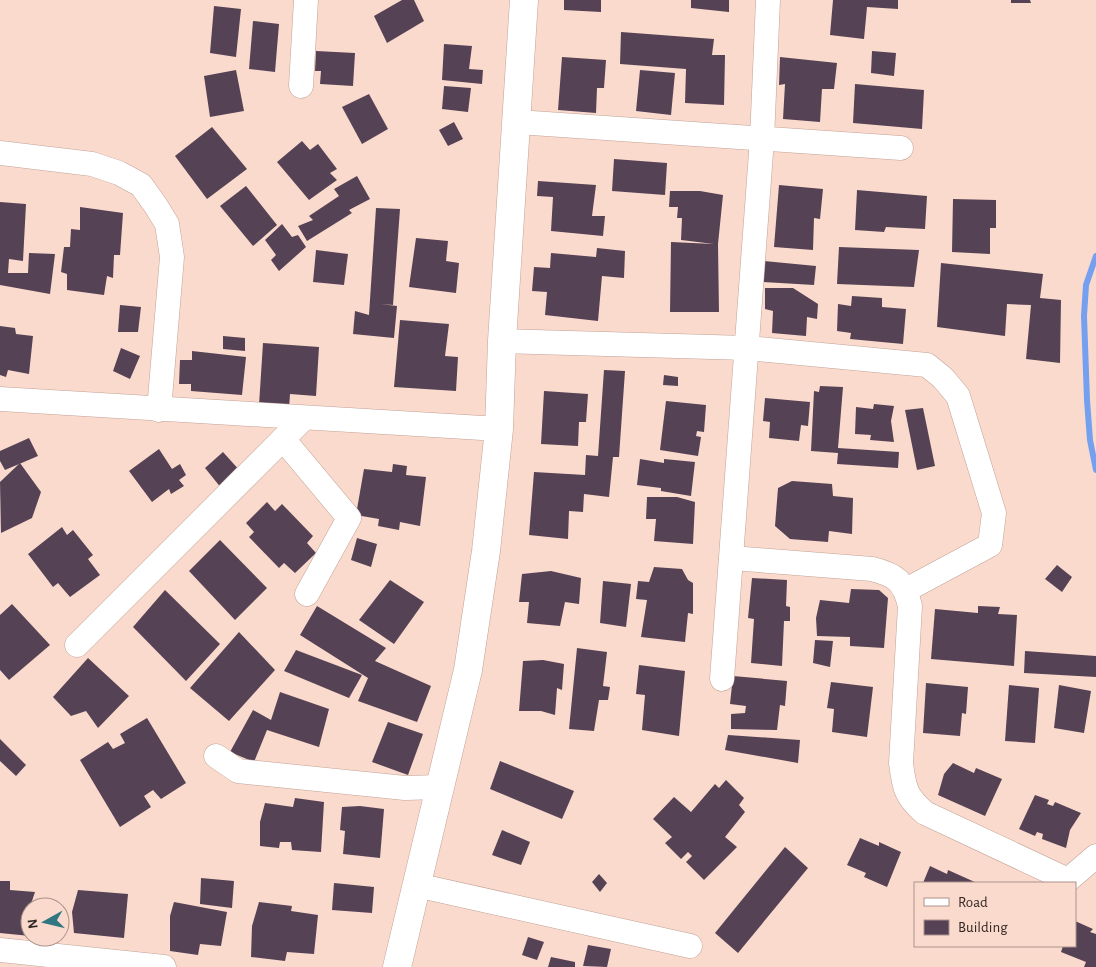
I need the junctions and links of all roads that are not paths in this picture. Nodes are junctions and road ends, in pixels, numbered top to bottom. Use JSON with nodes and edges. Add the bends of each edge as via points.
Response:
{"nodes":[{"id":1,"x":306,"y":0,"type":"edge"},
{"id":2,"x":524,"y":0,"type":"edge"},
{"id":3,"x":768,"y":0,"type":"edge"},
{"id":4,"x":301,"y":86,"type":"dead end"},
{"id":5,"x":517,"y":122,"type":"junction"},
{"id":6,"x":762,"y":139,"type":"junction"},
{"id":7,"x":902,"y":148,"type":"dead end"},
{"id":8,"x":0,"y":152,"type":"edge"},
{"id":9,"x":502,"y":341,"type":"junction"},
{"id":10,"x":747,"y":348,"type":"junction"},
{"id":11,"x":0,"y":399,"type":"edge"},
{"id":12,"x":159,"y":410,"type":"junction"},
{"id":13,"x":304,"y":418,"type":"junction"},
{"id":14,"x":500,"y":429,"type":"junction"},
{"id":15,"x":283,"y":439,"type":"junction"},
{"id":16,"x":732,"y":558,"type":"junction"},
{"id":17,"x":906,"y":590,"type":"junction"},
{"id":18,"x":307,"y":594,"type":"dead end"},
{"id":19,"x":77,"y":645,"type":"dead end"},
{"id":20,"x":722,"y":679,"type":"dead end"},
{"id":21,"x":216,"y":756,"type":"dead end"},
{"id":22,"x":440,"y":787,"type":"junction"},
{"id":23,"x":1096,"y":856,"type":"edge"},
{"id":24,"x":416,"y":885,"type":"junction"},
{"id":25,"x":690,"y":946,"type":"dead end"},
{"id":26,"x":0,"y":950,"type":"edge"},
{"id":27,"x":164,"y":967,"type":"edge"},
{"id":28,"x":398,"y":967,"type":"edge"}],
"edges":[{"from":1,"to":4,"type":"street"},
{"from":2,"to":5,"type":"street"},
{"from":3,"to":6,"type":"street"},
{"from":5,"to":6,"type":"street"},
{"from":5,"to":9,"type":"street"},
{"from":6,"to":7,"type":"street"},
{"from":6,"to":10,"type":"street"},
{"from":8,"to":12,"type":"street","via":[[92,164],[141,185],[156,206],[167,224],[172,257]]},
{"from":9,"to":10,"type":"street"},
{"from":9,"to":14,"type":"street"},
{"from":10,"to":16,"type":"street"},
{"from":10,"to":17,"type":"street","via":[[927,365],[958,396],[994,513],[990,545]]},
{"from":11,"to":12,"type":"street"},
{"from":12,"to":13,"type":"street"},
{"from":13,"to":14,"type":"street"},
{"from":13,"to":15,"type":"street"},
{"from":14,"to":22,"type":"street","via":[[468,670]]},
{"from":15,"to":18,"type":"street","via":[[349,518]]},
{"from":15,"to":19,"type":"street"},
{"from":16,"to":17,"type":"street","via":[[872,569],[892,574]]},
{"from":16,"to":20,"type":"street"},
{"from":17,"to":23,"type":"street","via":[[910,606],[901,763],[903,785],[911,801],[925,814],[1068,880]]},
{"from":21,"to":22,"type":"street","via":[[238,771],[405,788]]},
{"from":22,"to":24,"type":"street"},
{"from":24,"to":25,"type":"street"},
{"from":24,"to":28,"type":"street"},
{"from":26,"to":27,"type":"street"}]}
